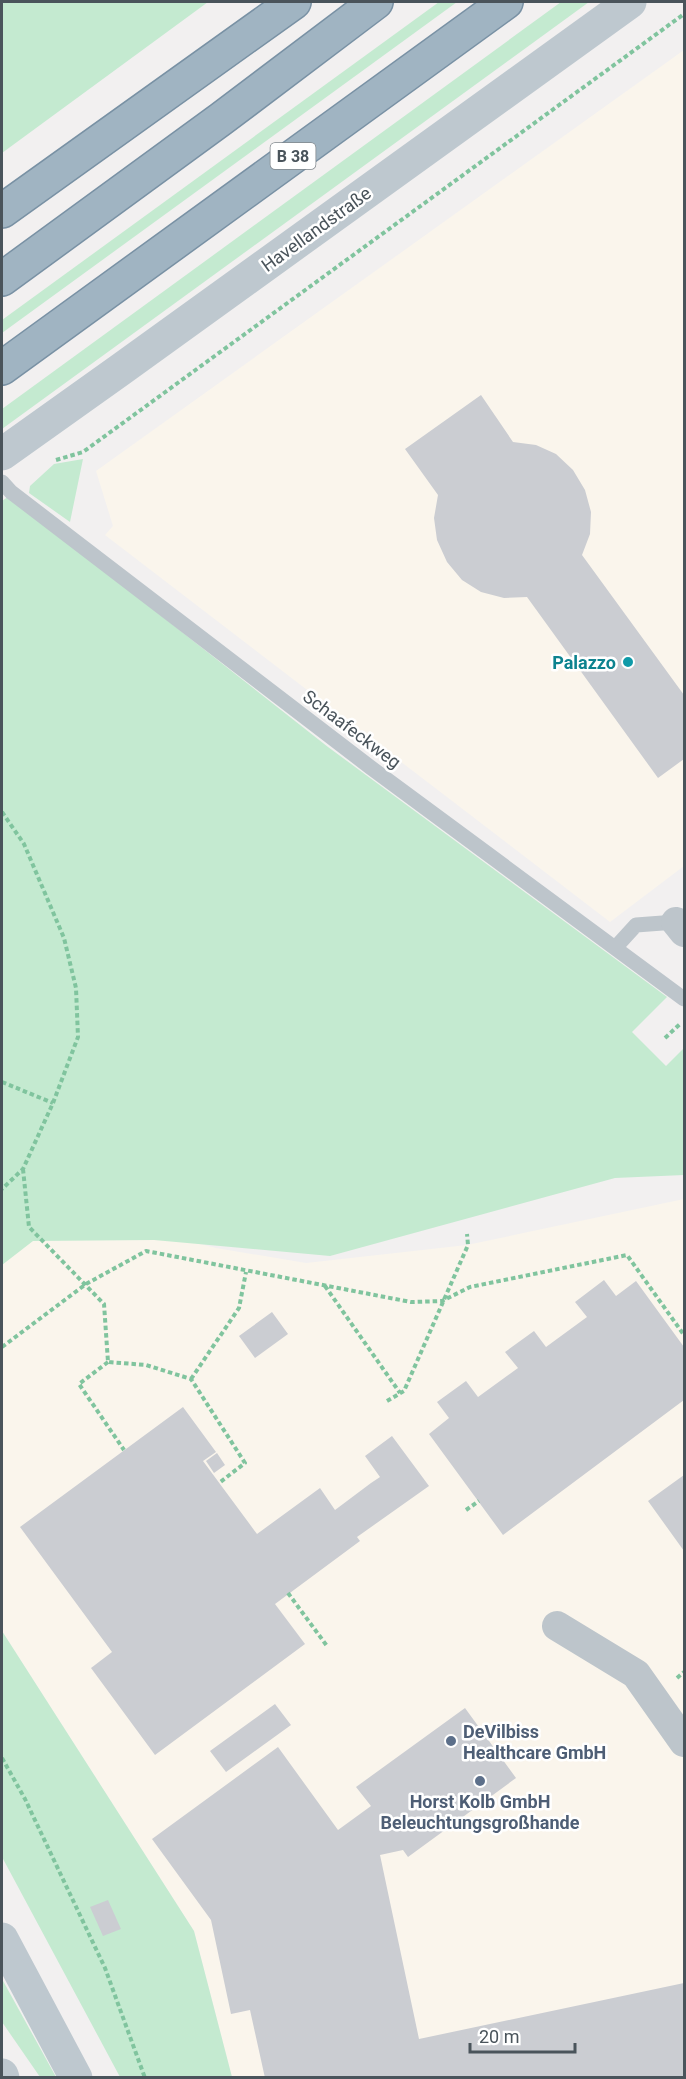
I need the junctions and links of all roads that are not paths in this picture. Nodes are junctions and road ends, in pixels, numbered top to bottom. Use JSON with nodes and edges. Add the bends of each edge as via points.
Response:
{"nodes":[{"id":1,"x":294,"y":2,"type":"edge"},
{"id":2,"x":376,"y":2,"type":"edge"},
{"id":3,"x":506,"y":2,"type":"edge"},
{"id":4,"x":630,"y":2,"type":"edge"},
{"id":5,"x":2,"y":211,"type":"edge"},
{"id":6,"x":2,"y":279,"type":"edge"},
{"id":7,"x":2,"y":368,"type":"edge"},
{"id":8,"x":2,"y":454,"type":"edge"},
{"id":9,"x":6,"y":487,"type":"edge"},
{"id":10,"x":680,"y":927,"type":"edge"},
{"id":11,"x":615,"y":948,"type":"junction"},
{"id":12,"x":684,"y":999,"type":"edge"},
{"id":13,"x":557,"y":1626,"type":"dead end"},
{"id":14,"x":684,"y":1742,"type":"edge"},
{"id":15,"x":2,"y":1939,"type":"edge"},
{"id":16,"x":76,"y":2078,"type":"edge"}],
"edges":[{"from":1,"to":5,"type":"highway"},
{"from":2,"to":6,"type":"highway"},
{"from":3,"to":7,"type":"highway","number":"B 38"},
{"from":4,"to":8,"type":"main road","name":"Havellandstraße"},
{"from":9,"to":11,"type":"lane","name":"Schaafeckweg","via":[[370,767]]},
{"from":10,"to":11,"type":"lane","via":[[636,925]]},
{"from":11,"to":12,"type":"lane","name":"Schaafeckweg"},
{"from":13,"to":14,"type":"street","via":[[636,1674]]},
{"from":15,"to":16,"type":"main road"}]}
